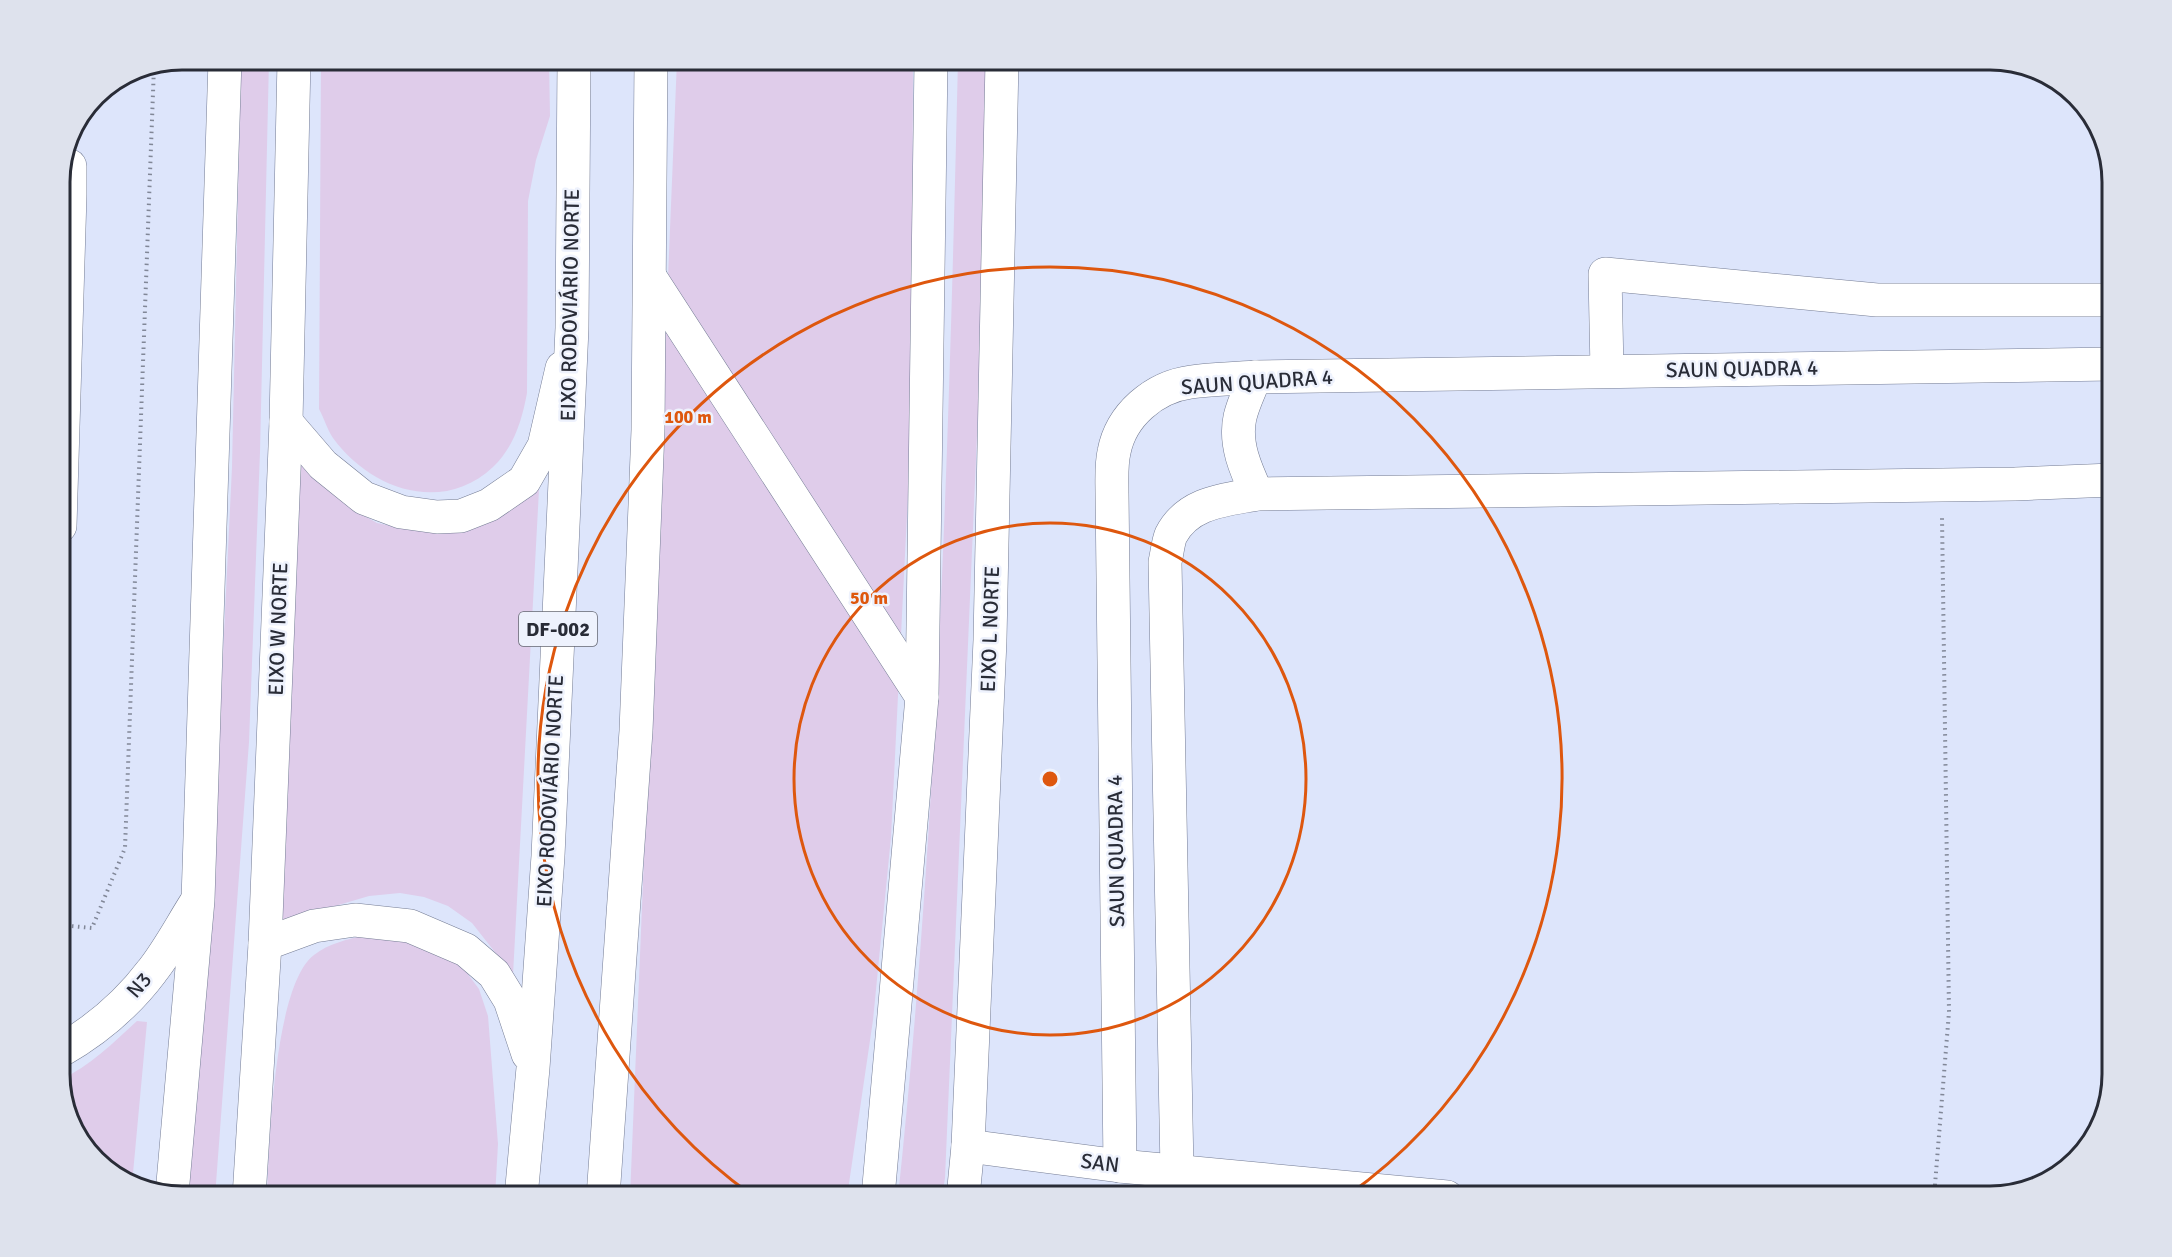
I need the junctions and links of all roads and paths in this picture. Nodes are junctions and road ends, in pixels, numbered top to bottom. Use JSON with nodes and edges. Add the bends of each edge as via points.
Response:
{"nodes":[{"id":1,"x":225,"y":70,"type":"edge"},
{"id":2,"x":294,"y":70,"type":"edge"},
{"id":3,"x":574,"y":70,"type":"edge"},
{"id":4,"x":651,"y":70,"type":"edge"},
{"id":5,"x":931,"y":70,"type":"edge"},
{"id":6,"x":1002,"y":70,"type":"edge"},
{"id":7,"x":154,"y":74,"type":"edge"},
{"id":8,"x":650,"y":277,"type":"junction"},
{"id":9,"x":2101,"y":300,"type":"edge"},
{"id":10,"x":572,"y":328,"type":"junction"},
{"id":11,"x":2101,"y":364,"type":"edge"},
{"id":12,"x":1607,"y":371,"type":"junction"},
{"id":13,"x":1255,"y":377,"type":"junction"},
{"id":14,"x":286,"y":422,"type":"junction"},
{"id":15,"x":2101,"y":480,"type":"edge"},
{"id":16,"x":1942,"y":484,"type":"junction"},
{"id":17,"x":1257,"y":494,"type":"junction"},
{"id":18,"x":922,"y":697,"type":"junction"},
{"id":19,"x":198,"y":900,"type":"junction"},
{"id":20,"x":71,"y":926,"type":"edge"},
{"id":21,"x":265,"y":944,"type":"junction"},
{"id":22,"x":71,"y":1043,"type":"edge"},
{"id":23,"x":533,"y":1068,"type":"junction"},
{"id":24,"x":968,"y":1146,"type":"junction"},
{"id":25,"x":1120,"y":1166,"type":"junction"},
{"id":26,"x":1177,"y":1170,"type":"junction"},
{"id":27,"x":173,"y":1186,"type":"edge"},
{"id":28,"x":250,"y":1186,"type":"edge"},
{"id":29,"x":522,"y":1186,"type":"edge"},
{"id":30,"x":604,"y":1186,"type":"edge"},
{"id":31,"x":879,"y":1186,"type":"edge"},
{"id":32,"x":964,"y":1186,"type":"edge"},
{"id":33,"x":1337,"y":1186,"type":"edge"},
{"id":34,"x":1935,"y":1186,"type":"edge"}],
"edges":[{"from":1,"to":19,"type":"main road"},
{"from":2,"to":14,"type":"main road","name":"EIXO W NORTE"},
{"from":3,"to":10,"type":"main road","name":"EIXO RODOVIÁRIO NORTE","number":"DF-002"},
{"from":4,"to":8,"type":"main road"},
{"from":5,"to":18,"type":"main road"},
{"from":6,"to":24,"type":"main road","name":"EIXO L NORTE","via":[[990,640]]},
{"from":7,"to":20,"type":"path","via":[[124,848],[93,928]]},
{"from":8,"to":18,"type":"main road"},
{"from":8,"to":30,"type":"main road","via":[[636,731]]},
{"from":9,"to":12,"type":"main road","via":[[1877,300],[1605,274]]},
{"from":10,"to":14,"type":"main road","via":[[544,446],[524,481],[489,505],[461,516],[401,512],[364,498],[323,465]]},
{"from":10,"to":23,"type":"main road","name":"EIXO RODOVIÁRIO NORTE","number":"DF-002","via":[[548,856]]},
{"from":11,"to":12,"type":"main road","name":"SAUN QUADRA 4"},
{"from":12,"to":13,"type":"main road","name":"SAUN QUADRA 4"},
{"from":13,"to":17,"type":"main road","via":[[1239,418],[1239,444]]},
{"from":13,"to":25,"type":"main road","name":"SAUN QUADRA 4","via":[[1189,382],[1169,388],[1139,405],[1123,427],[1114,452]]},
{"from":14,"to":21,"type":"main road","name":"EIXO W NORTE"},
{"from":15,"to":16,"type":"main road"},
{"from":16,"to":17,"type":"main road"},
{"from":16,"to":34,"type":"path","via":[[1949,1012]]},
{"from":17,"to":26,"type":"main road","via":[[1203,504],[1184,518],[1171,536],[1165,562]]},
{"from":18,"to":31,"type":"main road"},
{"from":19,"to":22,"type":"main road","name":"N3","via":[[152,971],[117,1010]]},
{"from":19,"to":27,"type":"main road"},
{"from":21,"to":23,"type":"main road","via":[[314,926],[355,920],[410,926],[466,950],[494,974],[510,1000]]},
{"from":21,"to":28,"type":"main road","name":"EIXO W NORTE"},
{"from":23,"to":29,"type":"main road","name":"EIXO RODOVIÁRIO NORTE","number":"DF-002"},
{"from":24,"to":25,"type":"main road","name":"SAN"},
{"from":24,"to":32,"type":"main road","name":"EIXO L NORTE"},
{"from":25,"to":26,"type":"main road","name":"SAN"},
{"from":26,"to":33,"type":"main road","name":"SAN"}]}
